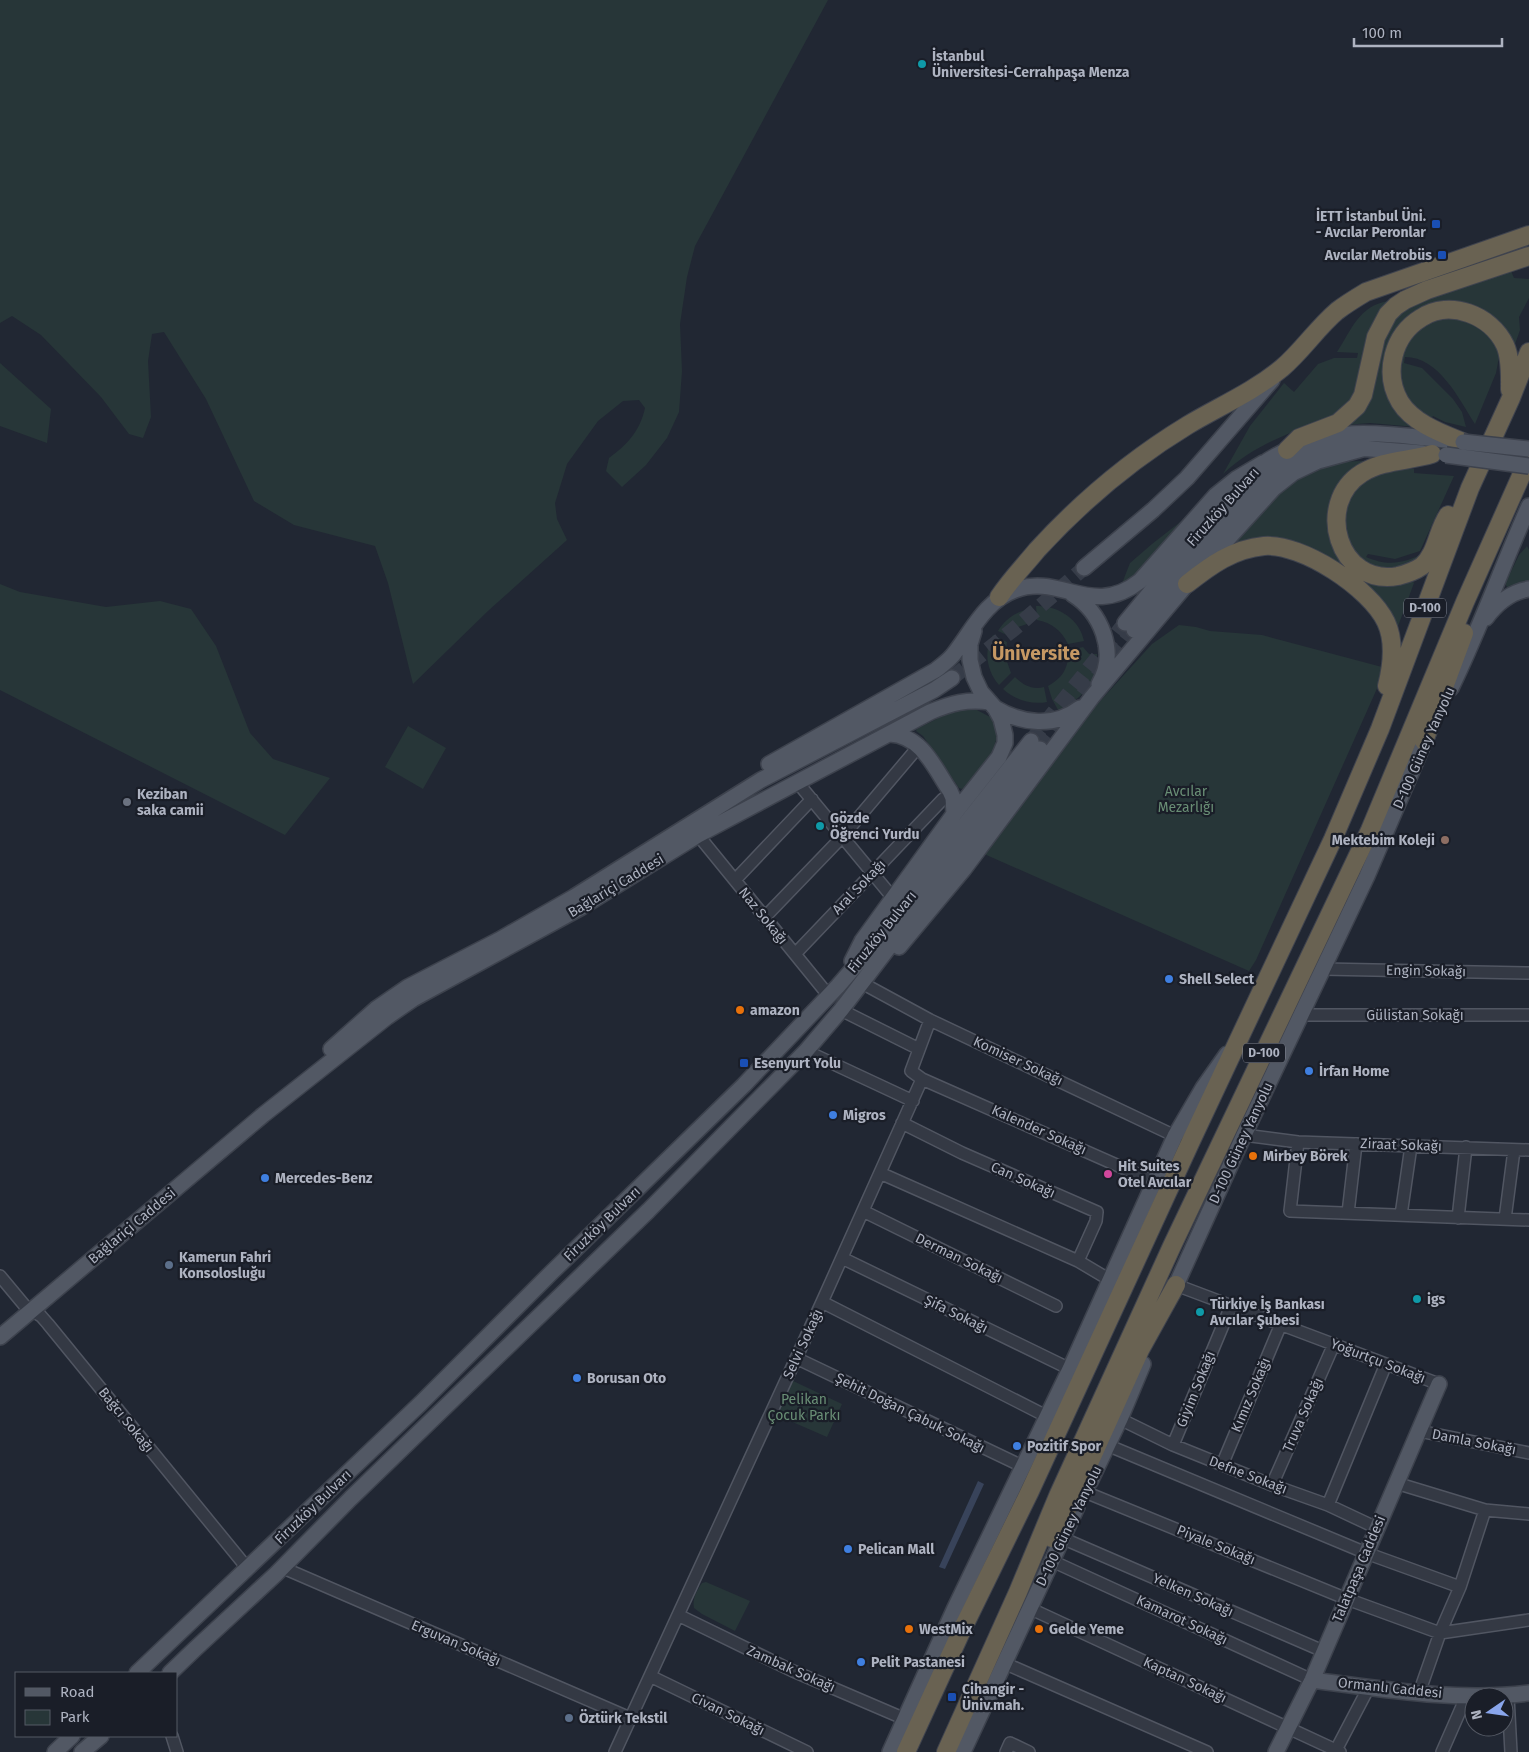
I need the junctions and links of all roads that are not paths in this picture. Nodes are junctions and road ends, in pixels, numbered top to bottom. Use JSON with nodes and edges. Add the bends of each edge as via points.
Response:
{"nodes":[{"id":1,"x":1529,"y":235,"type":"edge"},
{"id":2,"x":1529,"y":256,"type":"edge"},
{"id":3,"x":1529,"y":352,"type":"edge"},
{"id":4,"x":1282,"y":367,"type":"junction"},
{"id":5,"x":1511,"y":398,"type":"junction"},
{"id":6,"x":1463,"y":442,"type":"junction"},
{"id":7,"x":1362,"y":449,"type":"junction"},
{"id":8,"x":1529,"y":449,"type":"edge"},
{"id":9,"x":1287,"y":450,"type":"junction"},
{"id":10,"x":1439,"y":455,"type":"junction"},
{"id":11,"x":1529,"y":458,"type":"edge"},
{"id":12,"x":1263,"y":463,"type":"junction"},
{"id":13,"x":1529,"y":466,"type":"edge"},
{"id":14,"x":1470,"y":488,"type":"junction"},
{"id":15,"x":1529,"y":506,"type":"edge"},
{"id":16,"x":1500,"y":526,"type":"junction"},
{"id":17,"x":1084,"y":568,"type":"tunnel mouth"},
{"id":18,"x":1187,"y":584,"type":"junction"},
{"id":19,"x":1529,"y":589,"type":"edge"},
{"id":20,"x":1071,"y":593,"type":"junction"},
{"id":21,"x":999,"y":597,"type":"junction"},
{"id":22,"x":977,"y":623,"type":"junction"},
{"id":23,"x":1477,"y":629,"type":"junction"},
{"id":24,"x":952,"y":678,"type":"tunnel mouth"},
{"id":25,"x":1092,"y":696,"type":"junction"},
{"id":26,"x":993,"y":705,"type":"junction"},
{"id":27,"x":1380,"y":729,"type":"junction"},
{"id":28,"x":890,"y":734,"type":"junction"},
{"id":29,"x":1424,"y":741,"type":"junction"},
{"id":30,"x":920,"y":746,"type":"junction"},
{"id":31,"x":798,"y":783,"type":"junction"},
{"id":32,"x":812,"y":799,"type":"junction"},
{"id":33,"x":943,"y":799,"type":"dead end"},
{"id":34,"x":721,"y":804,"type":"junction"},
{"id":35,"x":954,"y":814,"type":"junction"},
{"id":36,"x":698,"y":835,"type":"junction"},
{"id":37,"x":842,"y":837,"type":"junction"},
{"id":38,"x":873,"y":873,"type":"junction"},
{"id":39,"x":735,"y":880,"type":"junction"},
{"id":40,"x":893,"y":898,"type":"junction"},
{"id":41,"x":764,"y":917,"type":"junction"},
{"id":42,"x":795,"y":954,"type":"junction"},
{"id":43,"x":471,"y":960,"type":"junction"},
{"id":44,"x":1323,"y":969,"type":"junction"},
{"id":45,"x":1529,"y":973,"type":"edge"},
{"id":46,"x":862,"y":983,"type":"junction"},
{"id":47,"x":834,"y":991,"type":"junction"},
{"id":48,"x":841,"y":1010,"type":"junction"},
{"id":49,"x":1300,"y":1015,"type":"junction"},
{"id":50,"x":1529,"y":1015,"type":"edge"},
{"id":51,"x":930,"y":1020,"type":"junction"},
{"id":52,"x":1239,"y":1039,"type":"junction"},
{"id":53,"x":919,"y":1049,"type":"junction"},
{"id":54,"x":806,"y":1051,"type":"junction"},
{"id":55,"x":922,"y":1079,"type":"junction"},
{"id":56,"x":913,"y":1100,"type":"junction"},
{"id":57,"x":902,"y":1123,"type":"junction"},
{"id":58,"x":1244,"y":1135,"type":"junction"},
{"id":59,"x":1175,"y":1136,"type":"junction"},
{"id":60,"x":1298,"y":1142,"type":"junction"},
{"id":61,"x":1356,"y":1144,"type":"junction"},
{"id":62,"x":1411,"y":1146,"type":"junction"},
{"id":63,"x":1466,"y":1147,"type":"junction"},
{"id":64,"x":1514,"y":1150,"type":"junction"},
{"id":65,"x":1529,"y":1150,"type":"edge"},
{"id":66,"x":880,"y":1173,"type":"junction"},
{"id":67,"x":1155,"y":1182,"type":"junction"},
{"id":68,"x":863,"y":1211,"type":"junction"},
{"id":69,"x":1348,"y":1213,"type":"junction"},
{"id":70,"x":1401,"y":1215,"type":"junction"},
{"id":71,"x":1458,"y":1218,"type":"junction"},
{"id":72,"x":1505,"y":1219,"type":"junction"},
{"id":73,"x":1529,"y":1220,"type":"edge"},
{"id":74,"x":570,"y":1255,"type":"junction"},
{"id":75,"x":842,"y":1258,"type":"junction"},
{"id":76,"x":1078,"y":1262,"type":"junction"},
{"id":77,"x":0,"y":1276,"type":"edge"},
{"id":78,"x":1110,"y":1280,"type":"junction"},
{"id":79,"x":1176,"y":1285,"type":"junction"},
{"id":80,"x":822,"y":1302,"type":"junction"},
{"id":81,"x":1056,"y":1306,"type":"dead end"},
{"id":82,"x":1231,"y":1306,"type":"junction"},
{"id":83,"x":32,"y":1311,"type":"junction"},
{"id":84,"x":535,"y":1320,"type":"junction"},
{"id":85,"x":1281,"y":1324,"type":"junction"},
{"id":86,"x":0,"y":1337,"type":"edge"},
{"id":87,"x":1334,"y":1344,"type":"junction"},
{"id":88,"x":796,"y":1358,"type":"junction"},
{"id":89,"x":1386,"y":1364,"type":"junction"},
{"id":90,"x":1070,"y":1369,"type":"junction"},
{"id":91,"x":1439,"y":1384,"type":"joint"},
{"id":92,"x":1048,"y":1417,"type":"junction"},
{"id":93,"x":1120,"y":1419,"type":"junction"},
{"id":94,"x":1419,"y":1431,"type":"junction"},
{"id":95,"x":1107,"y":1445,"type":"junction"},
{"id":96,"x":1173,"y":1445,"type":"junction"},
{"id":97,"x":1529,"y":1453,"type":"edge"},
{"id":98,"x":1222,"y":1465,"type":"junction"},
{"id":99,"x":1024,"y":1467,"type":"junction"},
{"id":100,"x":340,"y":1481,"type":"junction"},
{"id":101,"x":1396,"y":1484,"type":"junction"},
{"id":102,"x":1272,"y":1485,"type":"junction"},
{"id":103,"x":1085,"y":1492,"type":"junction"},
{"id":104,"x":1328,"y":1505,"type":"junction"},
{"id":105,"x":1485,"y":1510,"type":"junction"},
{"id":106,"x":1529,"y":1514,"type":"edge"},
{"id":107,"x":1377,"y":1528,"type":"junction"},
{"id":108,"x":1062,"y":1538,"type":"junction"},
{"id":109,"x":1366,"y":1553,"type":"junction"},
{"id":110,"x":1052,"y":1561,"type":"junction"},
{"id":111,"x":283,"y":1566,"type":"junction"},
{"id":112,"x":248,"y":1569,"type":"junction"},
{"id":113,"x":1024,"y":1578,"type":"junction"},
{"id":114,"x":1460,"y":1587,"type":"junction"},
{"id":115,"x":1346,"y":1599,"type":"junction"},
{"id":116,"x":1029,"y":1608,"type":"junction"},
{"id":117,"x":678,"y":1615,"type":"junction"},
{"id":118,"x":1529,"y":1620,"type":"edge"},
{"id":119,"x":1440,"y":1633,"type":"junction"},
{"id":120,"x":195,"y":1648,"type":"junction"},
{"id":121,"x":1323,"y":1652,"type":"junction"},
{"id":122,"x":1004,"y":1663,"type":"junction"},
{"id":123,"x":138,"y":1672,"type":"edge"},
{"id":124,"x":171,"y":1672,"type":"edge"},
{"id":125,"x":650,"y":1676,"type":"junction"},
{"id":126,"x":1312,"y":1680,"type":"junction"},
{"id":127,"x":1369,"y":1687,"type":"junction"},
{"id":128,"x":1419,"y":1693,"type":"junction"},
{"id":129,"x":1529,"y":1693,"type":"edge"},
{"id":130,"x":1464,"y":1695,"type":"edge"},
{"id":131,"x":1514,"y":1695,"type":"edge"},
{"id":132,"x":1464,"y":1702,"type":"edge"},
{"id":133,"x":905,"y":1719,"type":"junction"},
{"id":134,"x":632,"y":1723,"type":"junction"},
{"id":135,"x":1288,"y":1727,"type":"junction"},
{"id":136,"x":71,"y":1737,"type":"edge"},
{"id":137,"x":100,"y":1737,"type":"edge"},
{"id":138,"x":172,"y":1737,"type":"edge"},
{"id":139,"x":1510,"y":1737,"type":"edge"},
{"id":140,"x":1008,"y":1748,"type":"edge"},
{"id":141,"x":1338,"y":1751,"type":"edge"},
{"id":142,"x":54,"y":1752,"type":"edge"},
{"id":143,"x":82,"y":1752,"type":"edge"},
{"id":144,"x":177,"y":1752,"type":"edge"},
{"id":145,"x":615,"y":1752,"type":"edge"},
{"id":146,"x":807,"y":1752,"type":"edge"},
{"id":147,"x":890,"y":1752,"type":"edge"},
{"id":148,"x":906,"y":1752,"type":"edge"},
{"id":149,"x":946,"y":1752,"type":"edge"},
{"id":150,"x":963,"y":1752,"type":"edge"},
{"id":151,"x":1029,"y":1752,"type":"edge"},
{"id":152,"x":1207,"y":1752,"type":"edge"},
{"id":153,"x":1276,"y":1752,"type":"edge"},
{"id":154,"x":1442,"y":1752,"type":"edge"},
{"id":155,"x":1511,"y":1752,"type":"edge"}],
"edges":[{"from":1,"to":4,"type":"highway","via":[[1366,292],[1338,310]]},
{"from":2,"to":9,"type":"highway","via":[[1427,290],[1396,306],[1376,337],[1363,396],[1357,406],[1338,423],[1299,438]]},
{"from":3,"to":5,"type":"highway","number":"D-100"},
{"from":4,"to":17,"type":"main road","via":[[1187,478]]},
{"from":4,"to":21,"type":"highway","via":[[1242,396],[1183,428],[1079,507],[1014,576]]},
{"from":5,"to":6,"type":"highway","via":[[1507,353],[1501,339],[1478,316],[1446,310],[1422,316],[1411,325],[1392,359],[1394,388],[1400,402],[1432,429]]},
{"from":5,"to":14,"type":"highway","number":"D-100"},
{"from":6,"to":8,"type":"main road","name":"Firuzköy Bulvarı","bridge":true},
{"from":6,"to":9,"type":"main road","name":"Firuzköy Bulvarı","via":[[1359,432],[1327,436]]},
{"from":7,"to":10,"type":"main road","name":"Firuzköy Bulvarı"},
{"from":7,"to":12,"type":"main road","name":"Firuzköy Bulvarı","via":[[1334,447],[1316,451],[1267,477],[1129,626],[1227,499]]},
{"from":7,"to":18,"type":"main road","via":[[1318,461],[1293,473],[1274,488]]},
{"from":9,"to":12,"type":"main road","name":"Firuzköy Bulvarı"},
{"from":10,"to":13,"type":"main road","name":"Firuzköy Bulvarı","bridge":true},
{"from":10,"to":14,"type":"highway","via":[[1373,468],[1363,472],[1346,488],[1337,509],[1336,532],[1353,564],[1365,572],[1393,577],[1423,565],[1431,555],[1446,518]]},
{"from":11,"to":16,"type":"highway","number":"D-100"},
{"from":12,"to":20,"type":"main road","via":[[1216,495],[1131,588],[1103,597]]},
{"from":14,"to":27,"type":"highway","number":"D-100"},
{"from":15,"to":23,"type":"main road","name":"D-100 Güney Yanyolu"},
{"from":16,"to":29,"type":"highway","via":[[1478,598]]},
{"from":16,"to":113,"type":"highway","number":"D-100","via":[[1370,830],[1168,1255]]},
{"from":18,"to":25,"type":"main road"},
{"from":18,"to":27,"type":"highway","via":[[1231,554],[1265,546],[1302,552],[1352,585],[1377,607],[1389,632],[1391,661]]},
{"from":19,"to":23,"type":"main road","via":[[1504,598]]},
{"from":20,"to":21,"type":"main road","via":[[1036,586]]},
{"from":20,"to":25,"type":"main road","via":[[1083,600],[1098,619],[1106,641],[1102,680]]},
{"from":21,"to":22,"type":"main road"},
{"from":22,"to":26,"type":"main road","via":[[970,644],[970,660],[981,692]]},
{"from":22,"to":34,"type":"main road","via":[[952,657],[936,670],[755,772]]},
{"from":23,"to":29,"type":"main road","name":"D-100 Güney Yanyolu"},
{"from":24,"to":34,"type":"main road","name":"Bağlariçi Caddesi"},
{"from":25,"to":26,"type":"main road","via":[[1078,710],[1044,722],[1025,721]]},
{"from":25,"to":46,"type":"main road","via":[[964,869],[890,958]]},
{"from":26,"to":28,"type":"main road","name":"Bağlariçi Caddesi","via":[[969,700],[954,702]]},
{"from":26,"to":35,"type":"main road","via":[[1001,719],[1005,743]]},
{"from":27,"to":52,"type":"highway","number":"D-100","via":[[1333,840]]},
{"from":28,"to":30,"type":"main road","via":[[908,737]]},
{"from":28,"to":31,"type":"main road","name":"Bağlariçi Caddesi"},
{"from":29,"to":44,"type":"main road","name":"D-100 Güney Yanyolu","via":[[1367,876]]},
{"from":30,"to":35,"type":"main road","via":[[950,790]]},
{"from":30,"to":37,"type":"street"},
{"from":31,"to":32,"type":"street"},
{"from":31,"to":36,"type":"main road","name":"Bağlariçi Caddesi"},
{"from":32,"to":37,"type":"street"},
{"from":32,"to":39,"type":"street"},
{"from":33,"to":38,"type":"street","name":"Aral Sokağı"},
{"from":34,"to":43,"type":"main road","name":"Bağlariçi Caddesi"},
{"from":35,"to":40,"type":"main road"},
{"from":36,"to":39,"type":"street","name":"Naz Sokağı"},
{"from":36,"to":43,"type":"main road","name":"Bağlariçi Caddesi","via":[[580,908]]},
{"from":37,"to":38,"type":"street"},
{"from":37,"to":41,"type":"street"},
{"from":38,"to":40,"type":"street"},
{"from":38,"to":42,"type":"street","name":"Aral Sokağı"},
{"from":39,"to":41,"type":"street","name":"Naz Sokağı"},
{"from":40,"to":47,"type":"main road","via":[[862,941]]},
{"from":41,"to":42,"type":"street","name":"Naz Sokağı"},
{"from":42,"to":47,"type":"street","name":"Naz Sokağı"},
{"from":43,"to":83,"type":"main road","name":"Bağlariçi Caddesi","via":[[408,987],[376,1009],[309,1068],[263,1115]]},
{"from":44,"to":45,"type":"street","name":"Engin Sokağı"},
{"from":44,"to":49,"type":"main road","name":"D-100 Güney Yanyolu"},
{"from":46,"to":47,"type":"main road","name":"Firuzköy Bulvarı","via":[[1035,745],[937,860],[895,920]]},
{"from":46,"to":48,"type":"main road","name":"Firuzköy Bulvarı"},
{"from":46,"to":51,"type":"street","name":"Komiser Sokağı"},
{"from":47,"to":74,"type":"main road","name":"Firuzköy Bulvarı","via":[[744,1085]]},
{"from":48,"to":53,"type":"street"},
{"from":48,"to":54,"type":"main road","name":"Firuzköy Bulvarı"},
{"from":49,"to":50,"type":"street","name":"Gülistan Sokağı"},
{"from":49,"to":58,"type":"main road","name":"D-100 Güney Yanyolu"},
{"from":51,"to":53,"type":"street"},
{"from":51,"to":59,"type":"street","name":"Komiser Sokağı"},
{"from":52,"to":59,"type":"main road","via":[[1219,1063]]},
{"from":52,"to":148,"type":"highway","number":"D-100"},
{"from":53,"to":55,"type":"street","via":[[911,1071]]},
{"from":54,"to":56,"type":"street"},
{"from":54,"to":84,"type":"main road","name":"Firuzköy Bulvarı"},
{"from":55,"to":56,"type":"street","name":"Selvi Sokağı"},
{"from":55,"to":67,"type":"street","name":"Kalender Sokağı"},
{"from":56,"to":57,"type":"street","name":"Selvi Sokağı"},
{"from":57,"to":66,"type":"street","name":"Selvi Sokağı"},
{"from":57,"to":76,"type":"street","name":"Can Sokağı","via":[[1097,1212]]},
{"from":58,"to":60,"type":"street","name":"Ziraat Sokağı"},
{"from":58,"to":79,"type":"main road","name":"D-100 Güney Yanyolu"},
{"from":59,"to":67,"type":"main road"},
{"from":60,"to":61,"type":"street","name":"Ziraat Sokağı"},
{"from":60,"to":69,"type":"street","via":[[1290,1211]]},
{"from":61,"to":62,"type":"street","name":"Ziraat Sokağı"},
{"from":61,"to":69,"type":"street"},
{"from":62,"to":63,"type":"street","name":"Ziraat Sokağı"},
{"from":62,"to":70,"type":"street"},
{"from":63,"to":64,"type":"street","name":"Ziraat Sokağı"},
{"from":63,"to":71,"type":"street"},
{"from":64,"to":65,"type":"street","name":"Ziraat Sokağı"},
{"from":64,"to":72,"type":"street"},
{"from":66,"to":68,"type":"street","name":"Selvi Sokağı"},
{"from":66,"to":76,"type":"street"},
{"from":67,"to":78,"type":"main road"},
{"from":68,"to":75,"type":"street","name":"Selvi Sokağı"},
{"from":68,"to":81,"type":"street","name":"Derman Sokağı"},
{"from":69,"to":70,"type":"street"},
{"from":70,"to":71,"type":"street"},
{"from":71,"to":72,"type":"street"},
{"from":72,"to":73,"type":"street"},
{"from":74,"to":84,"type":"main road","via":[[531,1308]]},
{"from":74,"to":100,"type":"main road","name":"Firuzköy Bulvarı"},
{"from":75,"to":80,"type":"street","name":"Selvi Sokağı"},
{"from":75,"to":90,"type":"street","name":"Şifa Sokağı"},
{"from":76,"to":78,"type":"street"},
{"from":77,"to":83,"type":"street","name":"Bağcı Sokağı"},
{"from":78,"to":90,"type":"main road"},
{"from":79,"to":82,"type":"street","name":"Yoğurtçu Sokağı"},
{"from":79,"to":93,"type":"main road","name":"D-100 Güney Yanyolu"},
{"from":79,"to":113,"type":"highway","via":[[1140,1350],[1076,1492],[1035,1569]]},
{"from":80,"to":88,"type":"street","name":"Selvi Sokağı"},
{"from":80,"to":92,"type":"street"},
{"from":82,"to":85,"type":"street","name":"Yoğurtçu Sokağı"},
{"from":82,"to":96,"type":"street","name":"Giyim Sokağı"},
{"from":83,"to":86,"type":"main road","name":"Bağlariçi Caddesi"},
{"from":83,"to":112,"type":"street","name":"Bağcı Sokağı","via":[[48,1324]]},
{"from":84,"to":111,"type":"main road","name":"Firuzköy Bulvarı"},
{"from":85,"to":87,"type":"street","name":"Yoğurtçu Sokağı"},
{"from":85,"to":98,"type":"street","name":"Kımız Sokağı"},
{"from":87,"to":89,"type":"street","name":"Yoğurtçu Sokağı"},
{"from":87,"to":102,"type":"street","name":"Truva Sokağı"},
{"from":88,"to":99,"type":"street","name":"Şehit Doğan Çabuk Sokağı"},
{"from":88,"to":117,"type":"street","name":"Selvi Sokağı"},
{"from":89,"to":91,"type":"street","name":"Yoğurtçu Sokağı"},
{"from":89,"to":104,"type":"street"},
{"from":90,"to":92,"type":"main road"},
{"from":91,"to":94,"type":"main road","name":"Talatpaşa Caddesi"},
{"from":92,"to":99,"type":"main road"},
{"from":93,"to":95,"type":"main road","name":"D-100 Güney Yanyolu"},
{"from":93,"to":96,"type":"street","name":"Defne Sokağı"},
{"from":94,"to":97,"type":"street","name":"Damla Sokağı"},
{"from":94,"to":101,"type":"main road","name":"Talatpaşa Caddesi"},
{"from":95,"to":103,"type":"main road","name":"D-100 Güney Yanyolu"},
{"from":95,"to":109,"type":"street"},
{"from":96,"to":98,"type":"street","name":"Defne Sokağı"},
{"from":98,"to":102,"type":"street","name":"Defne Sokağı"},
{"from":99,"to":133,"type":"main road"},
{"from":100,"to":111,"type":"main road","via":[[325,1507],[287,1546]]},
{"from":100,"to":112,"type":"main road","name":"Firuzköy Bulvarı"},
{"from":101,"to":105,"type":"street"},
{"from":101,"to":107,"type":"main road","name":"Talatpaşa Caddesi"},
{"from":102,"to":104,"type":"street","name":"Defne Sokağı"},
{"from":103,"to":108,"type":"main road","name":"D-100 Güney Yanyolu"},
{"from":103,"to":115,"type":"street","name":"Piyale Sokağı"},
{"from":104,"to":107,"type":"street","name":"Defne Sokağı"},
{"from":105,"to":106,"type":"street"},
{"from":105,"to":114,"type":"street"},
{"from":107,"to":109,"type":"main road","name":"Talatpaşa Caddesi"},
{"from":108,"to":110,"type":"main road","name":"D-100 Güney Yanyolu"},
{"from":108,"to":121,"type":"street","name":"Yelken Sokağı"},
{"from":109,"to":114,"type":"street"},
{"from":109,"to":115,"type":"main road","name":"Talatpaşa Caddesi"},
{"from":110,"to":116,"type":"main road","name":"D-100 Güney Yanyolu"},
{"from":110,"to":126,"type":"street","name":"Kamarot Sokağı"},
{"from":111,"to":120,"type":"main road","name":"Firuzköy Bulvarı"},
{"from":111,"to":134,"type":"street","name":"Erguvan Sokağı"},
{"from":112,"to":120,"type":"main road","via":[[242,1590],[204,1628]]},
{"from":112,"to":123,"type":"main road","name":"Firuzköy Bulvarı"},
{"from":113,"to":149,"type":"highway","number":"D-100"},
{"from":114,"to":119,"type":"street"},
{"from":115,"to":119,"type":"street","name":"Piyale Sokağı"},
{"from":115,"to":121,"type":"main road","name":"Talatpaşa Caddesi"},
{"from":116,"to":122,"type":"main road","name":"D-100 Güney Yanyolu"},
{"from":116,"to":135,"type":"street","name":"Kaptan Sokağı"},
{"from":117,"to":125,"type":"street","name":"Selvi Sokağı"},
{"from":117,"to":133,"type":"street","name":"Zambak Sokağı","via":[[785,1667]]},
{"from":118,"to":119,"type":"street"},
{"from":119,"to":128,"type":"street"},
{"from":120,"to":124,"type":"main road","name":"Firuzköy Bulvarı"},
{"from":121,"to":126,"type":"main road","name":"Talatpaşa Caddesi"},
{"from":122,"to":150,"type":"main road","name":"D-100 Güney Yanyolu"},
{"from":122,"to":152,"type":"street"},
{"from":125,"to":134,"type":"street","name":"Selvi Sokağı"},
{"from":125,"to":146,"type":"street","name":"Civan Sokağı"},
{"from":126,"to":127,"type":"main road","name":"Ormanlı Caddesi"},
{"from":126,"to":135,"type":"main road","name":"Talatpaşa Caddesi"},
{"from":127,"to":128,"type":"main road","name":"Ormanlı Caddesi"},
{"from":127,"to":141,"type":"street"},
{"from":128,"to":130,"type":"main road","name":"Ormanlı Caddesi"},
{"from":129,"to":131,"type":"main road","name":"Ormanlı Caddesi"},
{"from":132,"to":154,"type":"street"},
{"from":133,"to":147,"type":"main road"},
{"from":134,"to":145,"type":"street","name":"Selvi Sokağı"},
{"from":135,"to":141,"type":"street","name":"Kaptan Sokağı"},
{"from":135,"to":153,"type":"main road","name":"Talatpaşa Caddesi"},
{"from":136,"to":142,"type":"main road"},
{"from":137,"to":143,"type":"main road"},
{"from":138,"to":144,"type":"street"},
{"from":139,"to":155,"type":"street"},
{"from":140,"to":151,"type":"street"}]}
